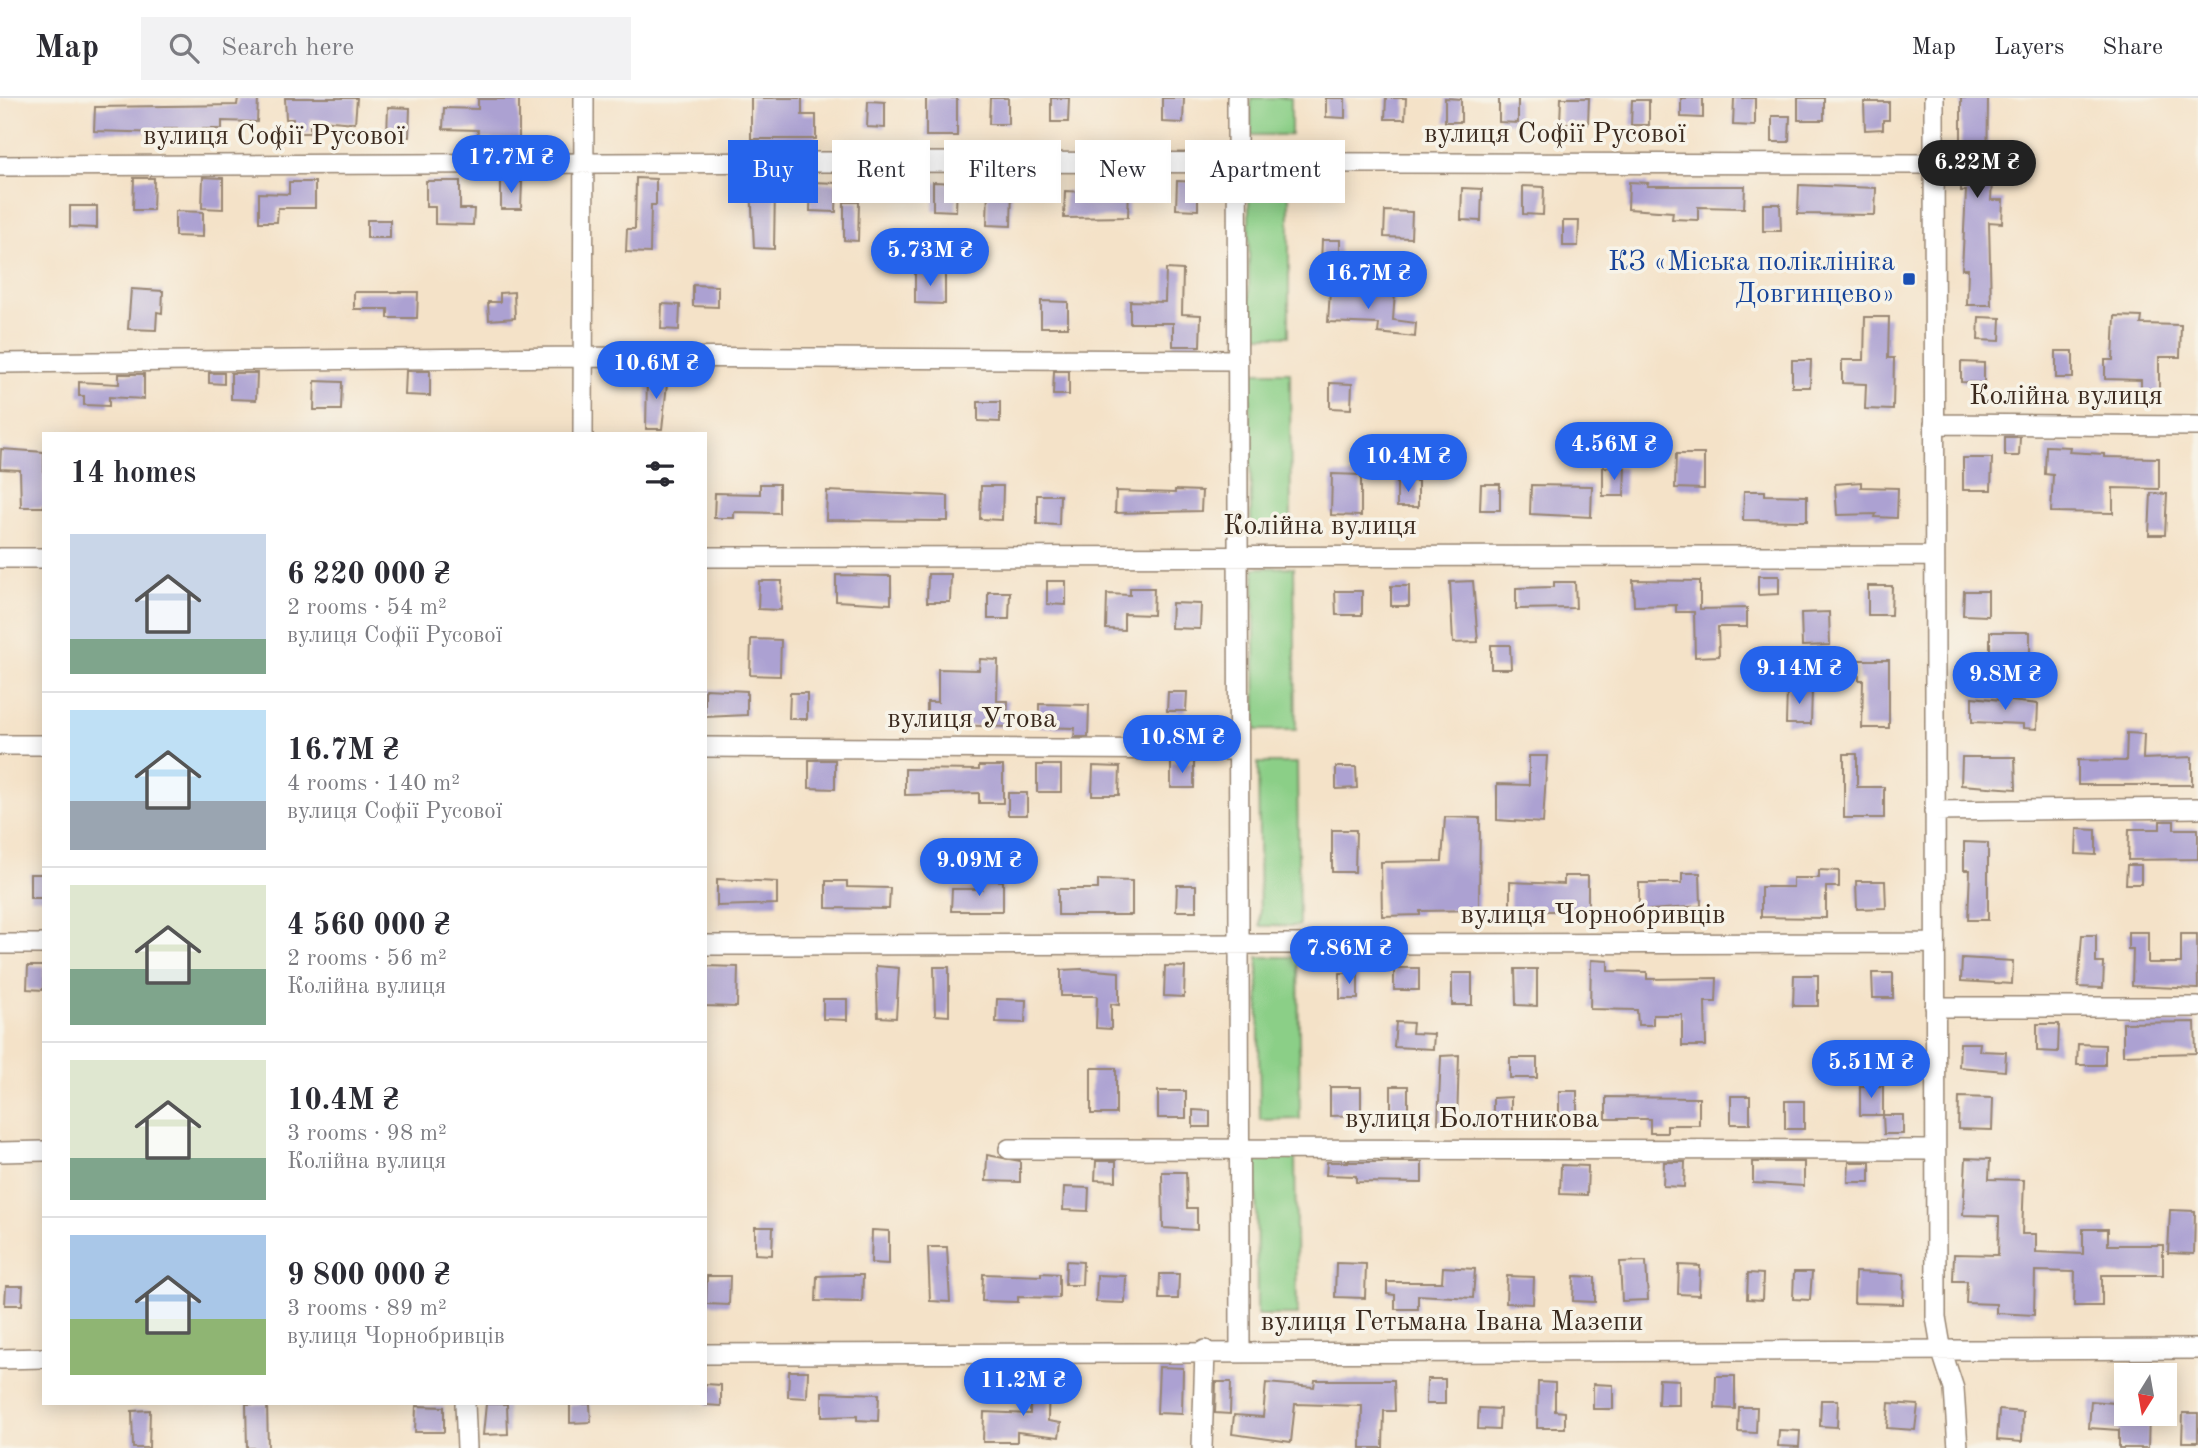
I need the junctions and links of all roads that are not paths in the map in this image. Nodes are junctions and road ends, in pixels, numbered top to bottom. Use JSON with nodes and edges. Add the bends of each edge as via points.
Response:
{"nodes":[{"id":1,"x":584,"y":98,"type":"edge"},
{"id":2,"x":1237,"y":98,"type":"edge"},
{"id":3,"x":1934,"y":98,"type":"edge"},
{"id":4,"x":1237,"y":140,"type":"edge"},
{"id":5,"x":586,"y":163,"type":"junction"},
{"id":6,"x":1185,"y":163,"type":"edge"},
{"id":7,"x":1345,"y":163,"type":"edge"},
{"id":8,"x":1934,"y":163,"type":"junction"},
{"id":9,"x":0,"y":166,"type":"edge"},
{"id":10,"x":1237,"y":203,"type":"edge"},
{"id":11,"x":583,"y":357,"type":"junction"},
{"id":12,"x":1238,"y":360,"type":"junction"},
{"id":13,"x":0,"y":363,"type":"edge"},
{"id":14,"x":1934,"y":424,"type":"junction"},
{"id":15,"x":2198,"y":426,"type":"edge"},
{"id":16,"x":583,"y":432,"type":"edge"},
{"id":17,"x":1238,"y":554,"type":"junction"},
{"id":18,"x":707,"y":556,"type":"edge"},
{"id":19,"x":1934,"y":556,"type":"junction"},
{"id":20,"x":0,"y":558,"type":"edge"},
{"id":21,"x":42,"y":558,"type":"edge"},
{"id":22,"x":0,"y":745,"type":"edge"},
{"id":23,"x":42,"y":745,"type":"edge"},
{"id":24,"x":707,"y":747,"type":"edge"},
{"id":25,"x":1238,"y":750,"type":"junction"},
{"id":26,"x":2198,"y":808,"type":"edge"},
{"id":27,"x":1934,"y":810,"type":"junction"},
{"id":28,"x":1935,"y":943,"type":"junction"},
{"id":29,"x":0,"y":944,"type":"edge"},
{"id":30,"x":42,"y":944,"type":"edge"},
{"id":31,"x":1239,"y":944,"type":"junction"},
{"id":32,"x":707,"y":945,"type":"edge"},
{"id":33,"x":1935,"y":1007,"type":"junction"},
{"id":34,"x":2198,"y":1007,"type":"edge"},
{"id":35,"x":1239,"y":1147,"type":"junction"},
{"id":36,"x":1009,"y":1149,"type":"dead end"},
{"id":37,"x":1935,"y":1150,"type":"junction"},
{"id":38,"x":42,"y":1151,"type":"edge"},
{"id":39,"x":0,"y":1152,"type":"edge"},
{"id":40,"x":2198,"y":1349,"type":"edge"},
{"id":41,"x":1205,"y":1350,"type":"junction"},
{"id":42,"x":1240,"y":1350,"type":"junction"},
{"id":43,"x":1942,"y":1352,"type":"junction"},
{"id":44,"x":707,"y":1354,"type":"edge"},
{"id":45,"x":42,"y":1358,"type":"edge"},
{"id":46,"x":0,"y":1359,"type":"edge"},
{"id":47,"x":465,"y":1405,"type":"edge"},
{"id":48,"x":467,"y":1448,"type":"edge"},
{"id":49,"x":1202,"y":1448,"type":"edge"},
{"id":50,"x":1958,"y":1448,"type":"edge"}],
"edges":[{"from":1,"to":5,"type":"street"},
{"from":2,"to":4,"type":"street"},
{"from":3,"to":8,"type":"street"},
{"from":5,"to":6,"type":"street","name":"вулиця Софії Русової"},
{"from":5,"to":9,"type":"street","name":"вулиця Софії Русової"},
{"from":5,"to":11,"type":"street"},
{"from":7,"to":8,"type":"street","name":"вулиця Софії Русової"},
{"from":8,"to":14,"type":"street"},
{"from":10,"to":12,"type":"street"},
{"from":11,"to":12,"type":"street"},
{"from":11,"to":13,"type":"street"},
{"from":11,"to":16,"type":"street"},
{"from":12,"to":17,"type":"street"},
{"from":14,"to":15,"type":"street","name":"Колійна вулиця"},
{"from":14,"to":19,"type":"street"},
{"from":17,"to":18,"type":"street","name":"Колійна вулиця"},
{"from":17,"to":19,"type":"street","name":"Колійна вулиця"},
{"from":17,"to":25,"type":"street"},
{"from":19,"to":27,"type":"street"},
{"from":20,"to":21,"type":"street"},
{"from":22,"to":23,"type":"street"},
{"from":24,"to":25,"type":"street","name":"вулиця Утова"},
{"from":25,"to":31,"type":"street"},
{"from":26,"to":27,"type":"street"},
{"from":27,"to":28,"type":"street"},
{"from":28,"to":31,"type":"street","name":"вулиця Чорнобривців"},
{"from":28,"to":33,"type":"street"},
{"from":29,"to":30,"type":"street"},
{"from":31,"to":32,"type":"street","name":"вулиця Чорнобривців"},
{"from":31,"to":35,"type":"street"},
{"from":33,"to":34,"type":"street"},
{"from":33,"to":37,"type":"street"},
{"from":35,"to":36,"type":"street","name":"вулиця Болотникова"},
{"from":35,"to":37,"type":"street","name":"вулиця Болотникова"},
{"from":35,"to":42,"type":"street"},
{"from":37,"to":43,"type":"street","via":[[1936,1317]]},
{"from":38,"to":39,"type":"street"},
{"from":40,"to":43,"type":"street","name":"вулиця Гетьмана Івана Мазепи"},
{"from":41,"to":42,"type":"street","name":"вулиця Гетьмана Івана Мазепи"},
{"from":41,"to":44,"type":"street","name":"вулиця Гетьмана Івана Мазепи"},
{"from":41,"to":49,"type":"street"},
{"from":42,"to":43,"type":"street","name":"вулиця Гетьмана Івана Мазепи"},
{"from":43,"to":50,"type":"street","via":[[1954,1389]]},
{"from":45,"to":46,"type":"street"},
{"from":47,"to":48,"type":"street"}]}
